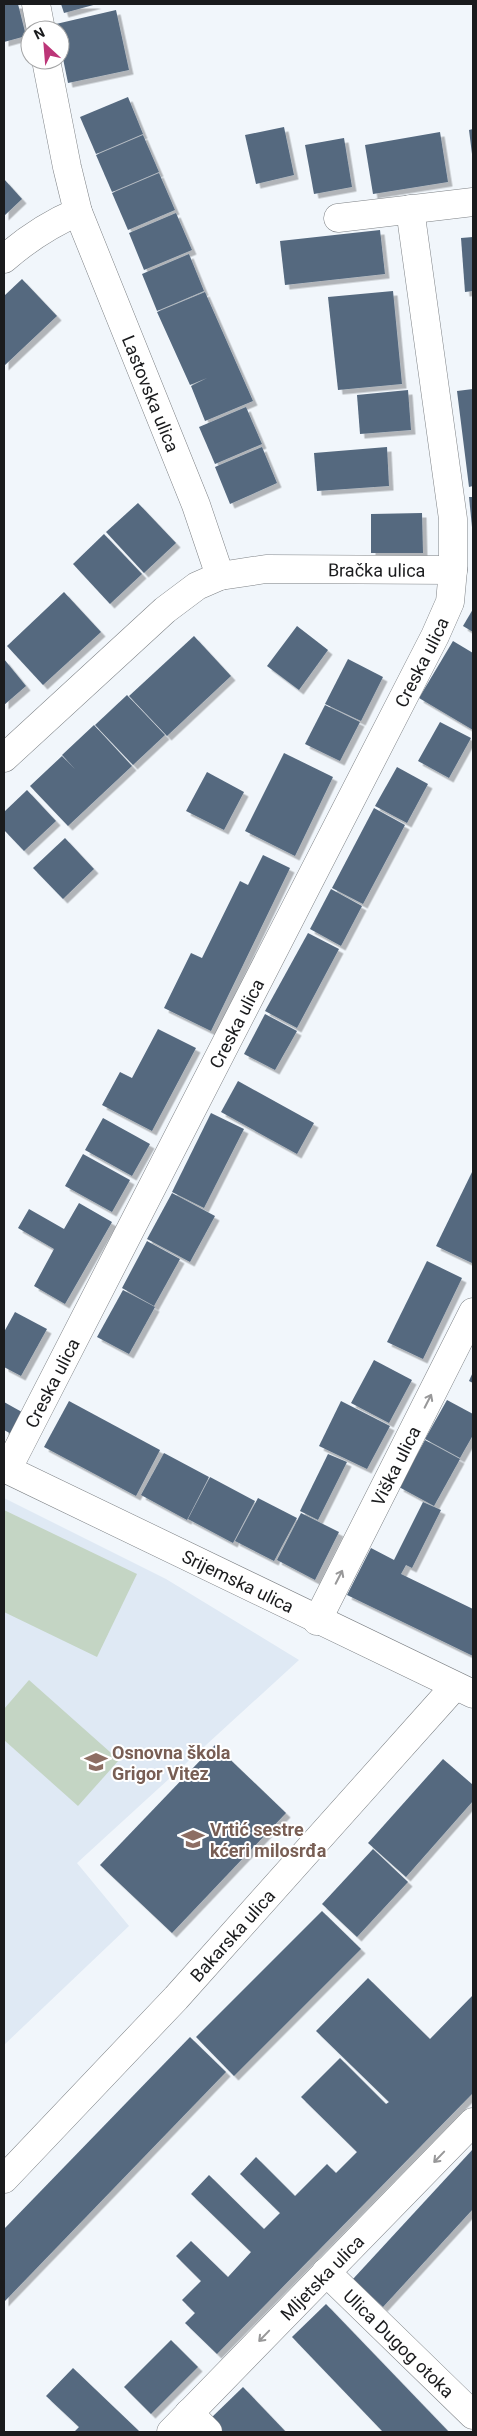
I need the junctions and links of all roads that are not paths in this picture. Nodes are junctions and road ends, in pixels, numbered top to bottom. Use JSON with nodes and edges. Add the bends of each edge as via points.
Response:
{"nodes":[{"id":1,"x":36,"y":4,"type":"edge"},
{"id":2,"x":39,"y":20,"type":"edge"},
{"id":3,"x":48,"y":70,"type":"edge"},
{"id":4,"x":473,"y":202,"type":"edge"},
{"id":5,"x":410,"y":209,"type":"junction"},
{"id":6,"x":78,"y":212,"type":"junction"},
{"id":7,"x":338,"y":218,"type":"dead end"},
{"id":8,"x":4,"y":259,"type":"edge"},
{"id":9,"x":453,"y":570,"type":"junction"},
{"id":10,"x":220,"y":576,"type":"junction"},
{"id":11,"x":4,"y":758,"type":"edge"},
{"id":12,"x":473,"y":1312,"type":"edge"},
{"id":13,"x":5,"y":1469,"type":"edge"},
{"id":14,"x":317,"y":1621,"type":"junction"},
{"id":15,"x":464,"y":1690,"type":"edge"},
{"id":16,"x":473,"y":2122,"type":"edge"},
{"id":17,"x":4,"y":2179,"type":"edge"},
{"id":18,"x":326,"y":2272,"type":"junction"},
{"id":19,"x":473,"y":2415,"type":"edge"},
{"id":20,"x":180,"y":2423,"type":"edge"},
{"id":21,"x":208,"y":2432,"type":"edge"}],
"edges":[{"from":1,"to":2,"type":"street"},
{"from":3,"to":6,"type":"street","name":"Lastovska ulica"},
{"from":4,"to":5,"type":"street"},
{"from":5,"to":7,"type":"street"},
{"from":5,"to":9,"type":"street","via":[[452,519]]},
{"from":6,"to":8,"type":"street","via":[[27,238]]},
{"from":6,"to":10,"type":"street","name":"Lastovska ulica","via":[[196,505]]},
{"from":9,"to":10,"type":"street","name":"Bračka ulica","via":[[266,569]]},
{"from":9,"to":13,"type":"street","name":"Creska ulica","via":[[450,602],[435,636]]},
{"from":10,"to":11,"type":"street","name":"Bračka ulica","via":[[197,586],[165,610]]},
{"from":14,"to":12,"type":"street","name":"Viška ulica","one_way":true},
{"from":13,"to":14,"type":"street","name":"Srijemska ulica"},
{"from":14,"to":15,"type":"street","name":"Srijemska ulica"},
{"from":15,"to":17,"type":"street","name":"Bakarska ulica"},
{"from":16,"to":18,"type":"street","name":"Mljetska ulica","one_way":true},
{"from":18,"to":19,"type":"street","name":"Ulica Dugog otoka"},
{"from":18,"to":20,"type":"street","name":"Mljetska ulica","one_way":true},
{"from":20,"to":21,"type":"street"}]}
